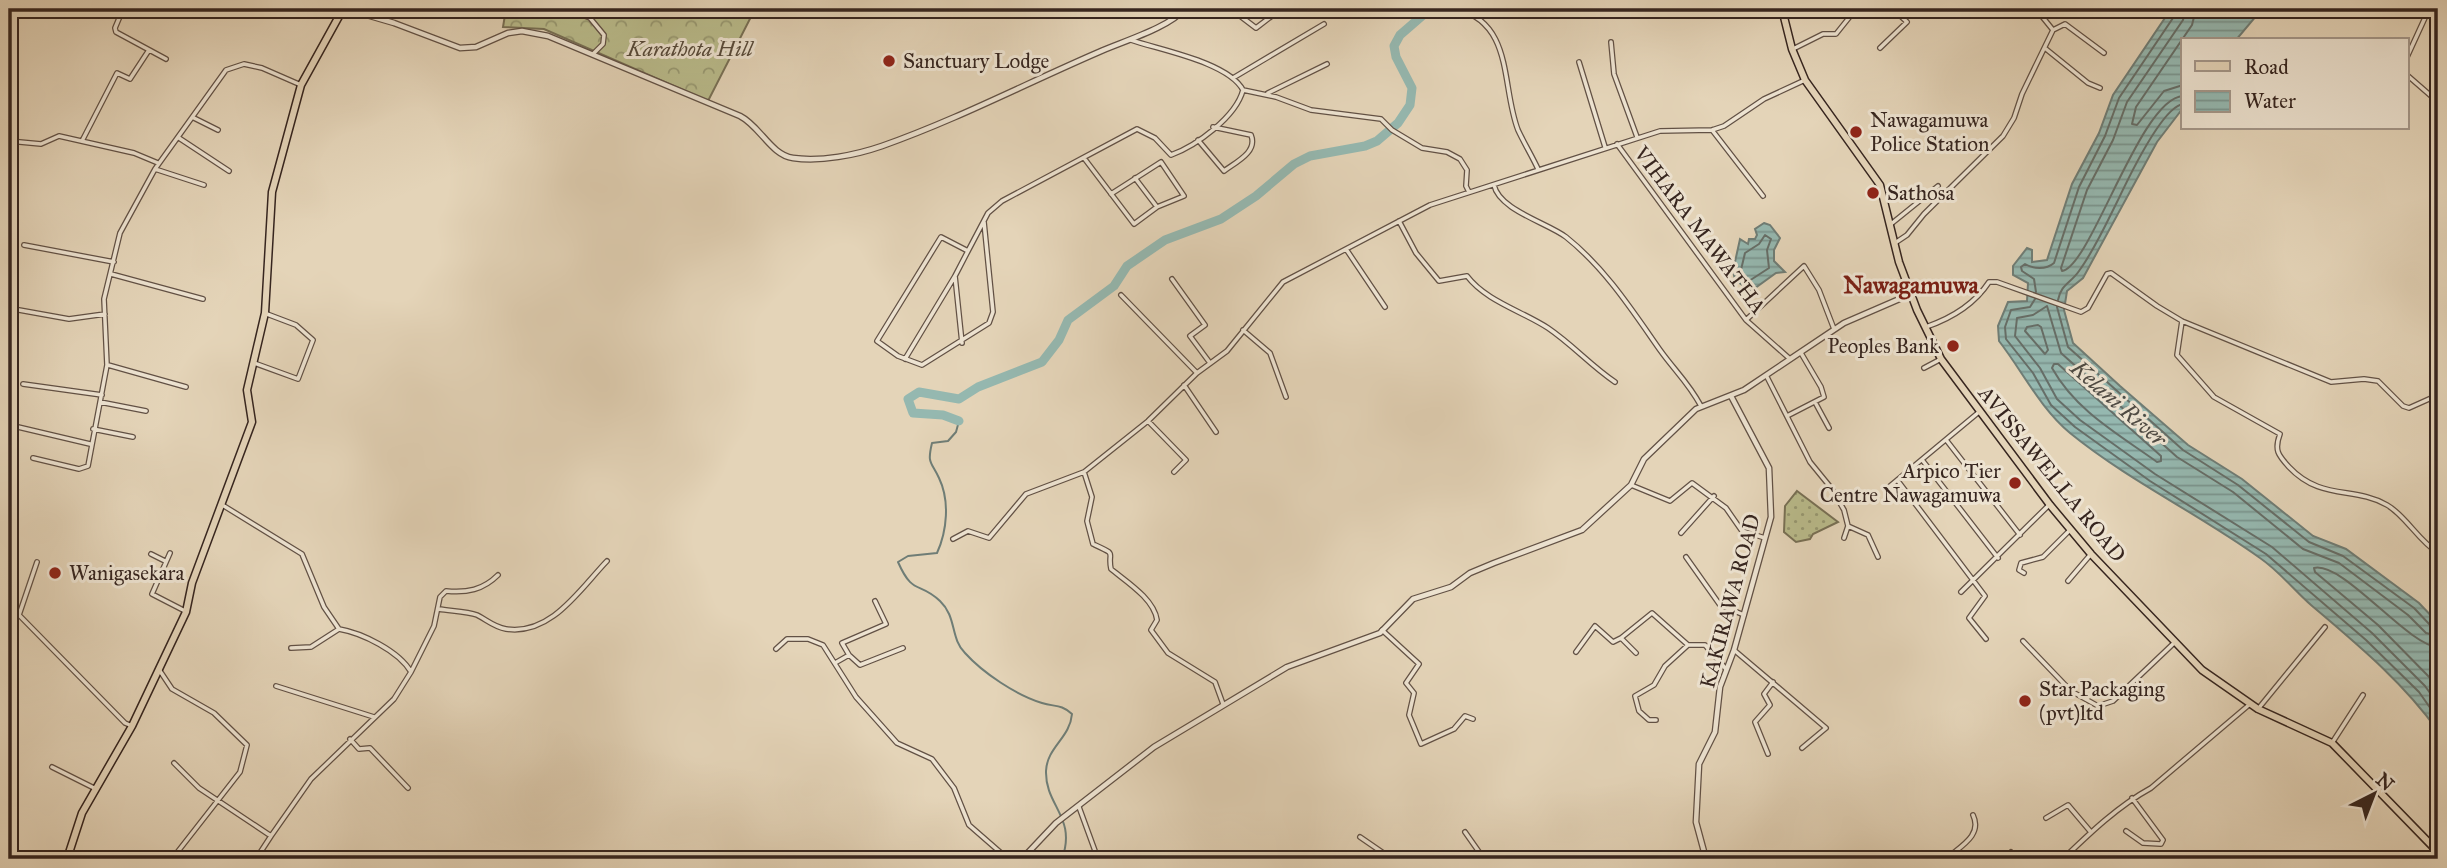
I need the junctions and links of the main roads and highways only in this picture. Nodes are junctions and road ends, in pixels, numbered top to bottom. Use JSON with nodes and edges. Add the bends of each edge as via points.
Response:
{"nodes":[{"id":1,"x":345,"y":9,"type":"edge"},
{"id":2,"x":1782,"y":9,"type":"edge"},
{"id":3,"x":2438,"y":852,"type":"edge"},
{"id":4,"x":67,"y":859,"type":"edge"}],
"edges":[{"from":1,"to":4,"type":"main road","via":[[301,85],[272,192],[265,313],[247,390],[253,422],[192,583],[186,612],[132,726],[82,813]]},
{"from":2,"to":3,"type":"main road","name":"AVISSAWELLA ROAD","via":[[1805,80],[1880,185],[1911,294],[1941,359],[2050,505],[2202,670],[2258,709],[2332,743]]}]}
